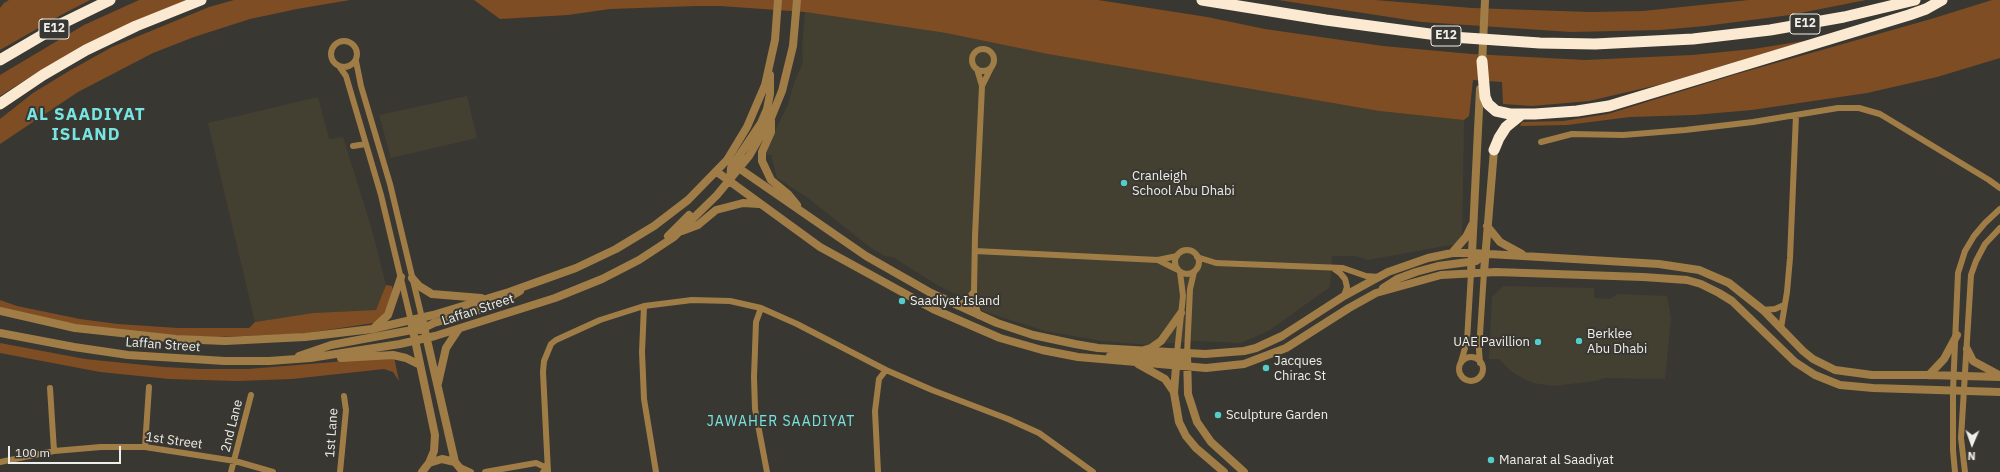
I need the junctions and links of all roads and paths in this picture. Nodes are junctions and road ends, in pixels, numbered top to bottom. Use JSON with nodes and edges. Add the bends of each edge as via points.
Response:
{"nodes":[{"id":1,"x":110,"y":0,"type":"edge"},
{"id":2,"x":201,"y":0,"type":"edge"},
{"id":3,"x":778,"y":0,"type":"edge"},
{"id":4,"x":797,"y":0,"type":"edge"},
{"id":5,"x":1202,"y":0,"type":"edge"},
{"id":6,"x":1485,"y":0,"type":"edge"},
{"id":7,"x":1914,"y":0,"type":"edge"},
{"id":8,"x":1942,"y":0,"type":"edge"},
{"id":9,"x":0,"y":60,"type":"edge"},
{"id":10,"x":356,"y":61,"type":"junction"},
{"id":11,"x":1482,"y":61,"type":"junction"},
{"id":12,"x":339,"y":66,"type":"junction"},
{"id":13,"x":991,"y":68,"type":"junction"},
{"id":14,"x":977,"y":70,"type":"junction"},
{"id":15,"x":982,"y":86,"type":"junction"},
{"id":16,"x":0,"y":104,"type":"edge"},
{"id":17,"x":1522,"y":114,"type":"junction"},
{"id":18,"x":1796,"y":115,"type":"junction"},
{"id":19,"x":771,"y":118,"type":"junction"},
{"id":20,"x":1541,"y":142,"type":"dead end"},
{"id":21,"x":366,"y":144,"type":"junction"},
{"id":22,"x":353,"y":146,"type":"dead end"},
{"id":23,"x":1494,"y":150,"type":"joint"},
{"id":24,"x":733,"y":165,"type":"junction"},
{"id":25,"x":717,"y":172,"type":"junction"},
{"id":26,"x":728,"y":180,"type":"junction"},
{"id":27,"x":2000,"y":188,"type":"edge"},
{"id":28,"x":760,"y":204,"type":"junction"},
{"id":29,"x":800,"y":209,"type":"junction"},
{"id":30,"x":2000,"y":209,"type":"edge"},
{"id":31,"x":1473,"y":222,"type":"junction"},
{"id":32,"x":1487,"y":226,"type":"junction"},
{"id":33,"x":2000,"y":228,"type":"edge"},
{"id":34,"x":680,"y":232,"type":"junction"},
{"id":35,"x":661,"y":246,"type":"junction"},
{"id":36,"x":975,"y":251,"type":"junction"},
{"id":37,"x":1452,"y":253,"type":"junction"},
{"id":38,"x":1485,"y":254,"type":"junction"},
{"id":39,"x":1177,"y":256,"type":"junction"},
{"id":40,"x":1526,"y":256,"type":"junction"},
{"id":41,"x":1197,"y":257,"type":"junction"},
{"id":42,"x":1472,"y":257,"type":"junction"},
{"id":43,"x":1158,"y":260,"type":"junction"},
{"id":44,"x":1216,"y":263,"type":"junction"},
{"id":45,"x":1333,"y":268,"type":"junction"},
{"id":46,"x":1195,"y":270,"type":"junction"},
{"id":47,"x":1179,"y":271,"type":"junction"},
{"id":48,"x":1484,"y":272,"type":"junction"},
{"id":49,"x":1471,"y":273,"type":"junction"},
{"id":50,"x":1378,"y":277,"type":"junction"},
{"id":51,"x":401,"y":278,"type":"junction"},
{"id":52,"x":412,"y":278,"type":"junction"},
{"id":53,"x":527,"y":286,"type":"junction"},
{"id":54,"x":974,"y":290,"type":"junction"},
{"id":55,"x":1376,"y":293,"type":"junction"},
{"id":56,"x":1344,"y":296,"type":"junction"},
{"id":57,"x":488,"y":299,"type":"junction"},
{"id":58,"x":1784,"y":305,"type":"junction"},
{"id":59,"x":644,"y":306,"type":"junction"},
{"id":60,"x":957,"y":306,"type":"junction"},
{"id":61,"x":761,"y":308,"type":"junction"},
{"id":62,"x":1763,"y":310,"type":"junction"},
{"id":63,"x":0,"y":311,"type":"edge"},
{"id":64,"x":1181,"y":314,"type":"junction"},
{"id":65,"x":979,"y":316,"type":"junction"},
{"id":66,"x":422,"y":318,"type":"junction"},
{"id":67,"x":411,"y":321,"type":"junction"},
{"id":68,"x":424,"y":327,"type":"junction"},
{"id":69,"x":1781,"y":328,"type":"junction"},
{"id":70,"x":372,"y":329,"type":"junction"},
{"id":71,"x":459,"y":329,"type":"junction"},
{"id":72,"x":412,"y":330,"type":"junction"},
{"id":73,"x":0,"y":333,"type":"edge"},
{"id":74,"x":1957,"y":335,"type":"junction"},
{"id":75,"x":426,"y":339,"type":"junction"},
{"id":76,"x":414,"y":341,"type":"junction"},
{"id":77,"x":1967,"y":349,"type":"junction"},
{"id":78,"x":1138,"y":351,"type":"junction"},
{"id":79,"x":1078,"y":357,"type":"junction"},
{"id":80,"x":310,"y":358,"type":"junction"},
{"id":81,"x":293,"y":359,"type":"junction"},
{"id":82,"x":1182,"y":360,"type":"junction"},
{"id":83,"x":1461,"y":362,"type":"junction"},
{"id":84,"x":1135,"y":363,"type":"junction"},
{"id":85,"x":1480,"y":363,"type":"junction"},
{"id":86,"x":420,"y":365,"type":"junction"},
{"id":87,"x":886,"y":370,"type":"junction"},
{"id":88,"x":1929,"y":375,"type":"junction"},
{"id":89,"x":1954,"y":376,"type":"junction"},
{"id":90,"x":1965,"y":376,"type":"junction"},
{"id":91,"x":2000,"y":376,"type":"edge"},
{"id":92,"x":438,"y":386,"type":"junction"},
{"id":93,"x":149,"y":387,"type":"dead end"},
{"id":94,"x":50,"y":388,"type":"dead end"},
{"id":95,"x":1953,"y":390,"type":"junction"},
{"id":96,"x":1964,"y":390,"type":"junction"},
{"id":97,"x":2000,"y":392,"type":"edge"},
{"id":98,"x":1174,"y":393,"type":"junction"},
{"id":99,"x":251,"y":395,"type":"dead end"},
{"id":100,"x":344,"y":396,"type":"dead end"},
{"id":101,"x":145,"y":447,"type":"junction"},
{"id":102,"x":54,"y":451,"type":"junction"},
{"id":103,"x":0,"y":462,"type":"edge"},
{"id":104,"x":235,"y":462,"type":"junction"},
{"id":105,"x":430,"y":463,"type":"junction"},
{"id":106,"x":459,"y":467,"type":"edge"},
{"id":107,"x":546,"y":471,"type":"edge"},
{"id":108,"x":231,"y":472,"type":"edge"},
{"id":109,"x":273,"y":472,"type":"edge"},
{"id":110,"x":340,"y":472,"type":"edge"},
{"id":111,"x":422,"y":472,"type":"edge"},
{"id":112,"x":471,"y":472,"type":"edge"},
{"id":113,"x":485,"y":472,"type":"edge"},
{"id":114,"x":656,"y":472,"type":"edge"},
{"id":115,"x":767,"y":472,"type":"edge"},
{"id":116,"x":878,"y":472,"type":"edge"},
{"id":117,"x":1092,"y":472,"type":"edge"},
{"id":118,"x":1224,"y":472,"type":"edge"},
{"id":119,"x":1244,"y":472,"type":"edge"},
{"id":120,"x":1955,"y":472,"type":"edge"},
{"id":121,"x":1965,"y":472,"type":"edge"}],
"edges":[{"from":1,"to":9,"type":"highway","number":"E12","via":[[63,23]]},
{"from":2,"to":16,"type":"highway","via":[[136,26],[92,48]]},
{"from":3,"to":24,"type":"street","name":"Laffan Street","via":[[775,40],[769,70],[754,113],[737,146]]},
{"from":4,"to":19,"type":"street","name":"Laffan Street","via":[[790,63]]},
{"from":5,"to":7,"type":"highway","number":"E12","via":[[1421,33],[1513,42],[1588,44],[1693,39],[1770,30]]},
{"from":6,"to":11,"type":"street"},
{"from":8,"to":17,"type":"highway","via":[[1918,12],[1609,106],[1561,113]]},
{"from":10,"to":12,"type":"street","via":[[348,66]]},
{"from":10,"to":12,"type":"street","via":[[358,54],[355,47],[350,42],[342,41],[332,50],[333,61]]},
{"from":10,"to":52,"type":"street","via":[[390,184]]},
{"from":11,"to":17,"type":"highway","via":[[1486,100],[1491,108],[1503,113]]},
{"from":11,"to":31,"type":"street"},
{"from":12,"to":21,"type":"street","via":[[346,76]]},
{"from":13,"to":14,"type":"street"},
{"from":13,"to":14,"type":"street","via":[[995,61],[993,54],[983,48],[975,51],[972,59]]},
{"from":13,"to":15,"type":"street"},
{"from":14,"to":15,"type":"street"},
{"from":15,"to":36,"type":"street"},
{"from":17,"to":23,"type":"highway","via":[[1506,127]]},
{"from":18,"to":20,"type":"street","via":[[1708,128],[1643,134],[1572,134]]},
{"from":18,"to":27,"type":"street","via":[[1849,107],[1870,110],[1884,116]]},
{"from":18,"to":58,"type":"street","via":[[1792,226]]},
{"from":19,"to":24,"type":"street","name":"Laffan Street"},
{"from":19,"to":29,"type":"street","via":[[771,132],[762,152],[762,160],[771,180],[792,198]]},
{"from":21,"to":22,"type":"street"},
{"from":21,"to":51,"type":"street"},
{"from":23,"to":32,"type":"street"},
{"from":24,"to":25,"type":"street","name":"Laffan Street"},
{"from":24,"to":26,"type":"street","name":"Laffan Street"},
{"from":24,"to":26,"type":"street","via":[[729,168]]},
{"from":24,"to":29,"type":"street"},
{"from":25,"to":26,"type":"street"},
{"from":25,"to":53,"type":"street","name":"Laffan Street","via":[[688,200],[644,233],[594,260]]},
{"from":26,"to":28,"type":"street"},
{"from":26,"to":34,"type":"street","name":"Laffan Street"},
{"from":26,"to":35,"type":"street","via":[[671,232]]},
{"from":28,"to":34,"type":"street","via":[[743,203],[719,209],[694,227]]},
{"from":28,"to":79,"type":"street","via":[[837,256],[933,309],[1000,338]]},
{"from":29,"to":60,"type":"street","via":[[881,265]]},
{"from":30,"to":74,"type":"street","via":[[1974,236],[1961,262],[1956,284]]},
{"from":31,"to":37,"type":"street","via":[[1466,237]]},
{"from":31,"to":42,"type":"street"},
{"from":32,"to":38,"type":"street"},
{"from":32,"to":40,"type":"street","via":[[1506,246]]},
{"from":33,"to":77,"type":"street","via":[[1985,244],[1971,275]]},
{"from":34,"to":35,"type":"street","name":"Laffan Street"},
{"from":35,"to":71,"type":"street","name":"Laffan Street","via":[[621,270],[587,285]]},
{"from":36,"to":43,"type":"street"},
{"from":36,"to":54,"type":"street"},
{"from":37,"to":42,"type":"street"},
{"from":37,"to":50,"type":"street","via":[[1415,262]]},
{"from":38,"to":40,"type":"street"},
{"from":38,"to":42,"type":"street","via":[[1480,259]]},
{"from":38,"to":48,"type":"street"},
{"from":39,"to":41,"type":"street","via":[[1189,251]]},
{"from":39,"to":43,"type":"street"},
{"from":39,"to":47,"type":"street","via":[[1175,263]]},
{"from":40,"to":62,"type":"street","via":[[1659,264],[1699,270],[1729,283]]},
{"from":41,"to":44,"type":"street"},
{"from":41,"to":46,"type":"street","via":[[1199,263]]},
{"from":42,"to":49,"type":"street"},
{"from":42,"to":55,"type":"street","via":[[1416,272],[1393,281]]},
{"from":43,"to":47,"type":"street"},
{"from":44,"to":45,"type":"street"},
{"from":44,"to":46,"type":"street"},
{"from":45,"to":50,"type":"street"},
{"from":45,"to":56,"type":"street","via":[[1345,279]]},
{"from":46,"to":47,"type":"street","via":[[1186,274]]},
{"from":46,"to":82,"type":"street","via":[[1190,285]]},
{"from":47,"to":64,"type":"street","via":[[1183,286]]},
{"from":48,"to":49,"type":"street"},
{"from":48,"to":85,"type":"street"},
{"from":48,"to":95,"type":"street","via":[[1643,277],[1701,284],[1732,301],[1795,362],[1825,380],[1858,387]]},
{"from":49,"to":55,"type":"street","via":[[1431,276]]},
{"from":49,"to":83,"type":"street","via":[[1467,341]]},
{"from":50,"to":56,"type":"street"},
{"from":51,"to":67,"type":"street"},
{"from":51,"to":70,"type":"street","via":[[388,315]]},
{"from":52,"to":57,"type":"street","via":[[432,294]]},
{"from":52,"to":66,"type":"street"},
{"from":53,"to":57,"type":"street","name":"Laffan Street"},
{"from":53,"to":68,"type":"street","via":[[511,298],[493,306]]},
{"from":54,"to":60,"type":"street","via":[[967,300]]},
{"from":54,"to":65,"type":"street"},
{"from":55,"to":82,"type":"street","via":[[1305,337],[1272,354],[1234,366],[1214,368]]},
{"from":56,"to":82,"type":"street","via":[[1282,336],[1256,348]]},
{"from":57,"to":66,"type":"street","name":"Laffan Street"},
{"from":58,"to":62,"type":"street"},
{"from":58,"to":69,"type":"street"},
{"from":59,"to":61,"type":"street","via":[[692,300],[730,302]]},
{"from":59,"to":107,"type":"street","via":[[593,323],[556,340],[546,351],[543,372]]},
{"from":59,"to":114,"type":"street","via":[[644,399]]},
{"from":60,"to":65,"type":"street"},
{"from":61,"to":87,"type":"street"},
{"from":61,"to":115,"type":"street","via":[[756,322],[754,377],[756,409]]},
{"from":62,"to":69,"type":"street"},
{"from":63,"to":70,"type":"street","name":"Laffan Street","via":[[75,328],[176,340],[283,338]]},
{"from":64,"to":78,"type":"street","via":[[1161,340],[1151,348]]},
{"from":64,"to":82,"type":"street"},
{"from":65,"to":78,"type":"street","via":[[1054,340],[1098,348]]},
{"from":66,"to":67,"type":"street","name":"Laffan Street"},
{"from":66,"to":68,"type":"street"},
{"from":66,"to":72,"type":"street","via":[[420,324]]},
{"from":67,"to":70,"type":"street","name":"Laffan Street"},
{"from":67,"to":72,"type":"street"},
{"from":68,"to":75,"type":"street"},
{"from":68,"to":76,"type":"street","via":[[418,331]]},
{"from":69,"to":88,"type":"street","via":[[1813,359],[1835,370],[1872,375]]},
{"from":71,"to":75,"type":"street","name":"Laffan Street"},
{"from":71,"to":92,"type":"street","via":[[446,348]]},
{"from":72,"to":76,"type":"street"},
{"from":72,"to":81,"type":"street","via":[[331,345]]},
{"from":73,"to":81,"type":"street","name":"Laffan Street","via":[[128,355],[225,361]]},
{"from":74,"to":88,"type":"street","via":[[1944,359]]},
{"from":74,"to":89,"type":"street"},
{"from":75,"to":76,"type":"street","name":"Laffan Street"},
{"from":75,"to":92,"type":"street"},
{"from":76,"to":80,"type":"street","name":"Laffan Street"},
{"from":76,"to":86,"type":"street"},
{"from":77,"to":90,"type":"street"},
{"from":77,"to":91,"type":"street","via":[[1973,361]]},
{"from":78,"to":82,"type":"street"},
{"from":79,"to":82,"type":"street","via":[[1098,355]]},
{"from":79,"to":84,"type":"street"},
{"from":80,"to":81,"type":"street","name":"Laffan Street"},
{"from":80,"to":86,"type":"street","via":[[393,355]]},
{"from":82,"to":84,"type":"street"},
{"from":82,"to":98,"type":"street"},
{"from":82,"to":119,"type":"street","via":[[1193,414],[1201,430],[1218,450]]},
{"from":83,"to":85,"type":"street","via":[[1466,358],[1472,358]]},
{"from":83,"to":85,"type":"street","via":[[1459,373],[1469,381],[1481,375]]},
{"from":84,"to":98,"type":"street","via":[[1165,380]]},
{"from":86,"to":105,"type":"street","via":[[435,435]]},
{"from":87,"to":116,"type":"street","via":[[879,379],[875,411]]},
{"from":87,"to":117,"type":"street","via":[[1008,418],[1039,433]]},
{"from":88,"to":89,"type":"street"},
{"from":89,"to":90,"type":"street"},
{"from":89,"to":95,"type":"street"},
{"from":90,"to":91,"type":"street"},
{"from":90,"to":96,"type":"street"},
{"from":92,"to":106,"type":"street"},
{"from":93,"to":101,"type":"street"},
{"from":94,"to":102,"type":"street"},
{"from":95,"to":96,"type":"street"},
{"from":95,"to":120,"type":"street"},
{"from":96,"to":97,"type":"street"},
{"from":96,"to":121,"type":"street","via":[[1961,438]]},
{"from":98,"to":118,"type":"street","via":[[1177,414],[1186,436],[1201,453]]},
{"from":99,"to":104,"type":"street","name":"2nd Lane"},
{"from":100,"to":110,"type":"street","name":"1st Lane","via":[[346,410]]},
{"from":101,"to":102,"type":"street","name":"1st Street"},
{"from":101,"to":104,"type":"street","name":"1st Street"},
{"from":102,"to":103,"type":"street","name":"1st Street"},
{"from":104,"to":108,"type":"street","name":"2nd Lane"},
{"from":104,"to":109,"type":"street","name":"1st Street"},
{"from":105,"to":106,"type":"street","via":[[442,459]]},
{"from":105,"to":111,"type":"street"},
{"from":106,"to":112,"type":"street"},
{"from":107,"to":113,"type":"street","via":[[536,463]]}]}
